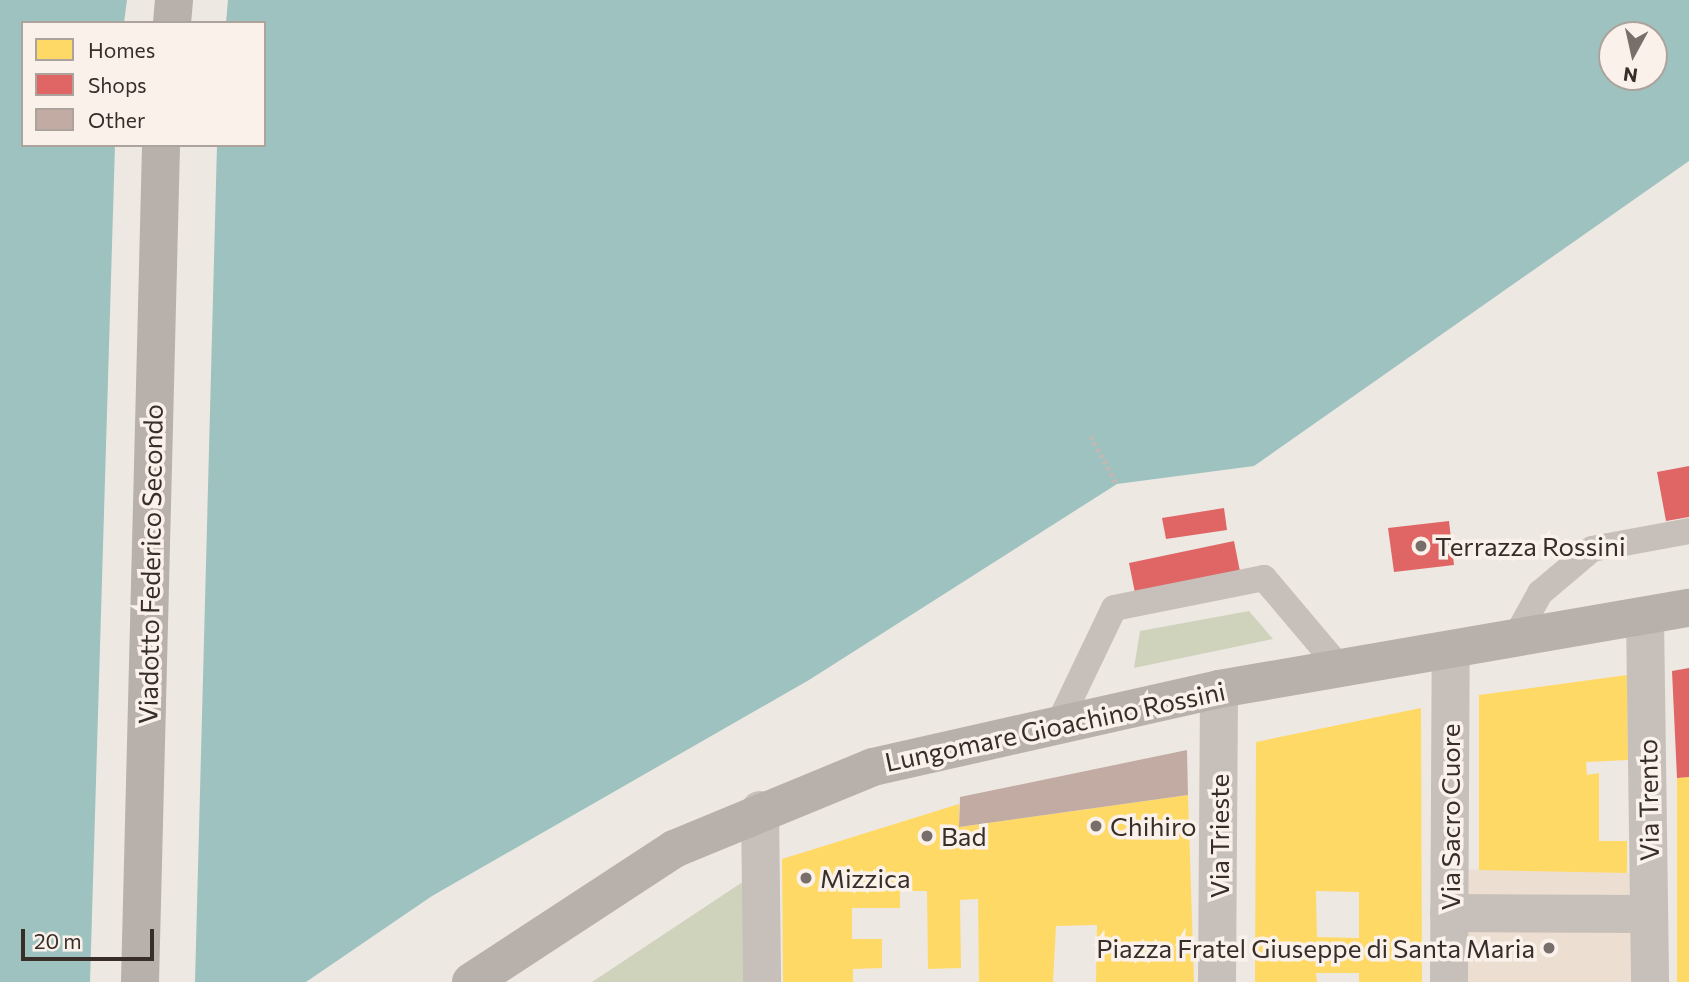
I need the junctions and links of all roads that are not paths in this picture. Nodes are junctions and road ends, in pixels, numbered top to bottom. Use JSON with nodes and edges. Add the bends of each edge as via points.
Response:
{"nodes":[{"id":1,"x":174,"y":0,"type":"edge"},
{"id":2,"x":172,"y":21,"type":"edge"},
{"id":3,"x":161,"y":147,"type":"edge"},
{"id":4,"x":1689,"y":531,"type":"edge"},
{"id":5,"x":1689,"y":608,"type":"edge"},
{"id":6,"x":1645,"y":617,"type":"junction"},
{"id":7,"x":1514,"y":640,"type":"junction"},
{"id":8,"x":1451,"y":651,"type":"junction"},
{"id":9,"x":1341,"y":669,"type":"junction"},
{"id":10,"x":1219,"y":690,"type":"junction"},
{"id":11,"x":1059,"y":723,"type":"junction"},
{"id":12,"x":760,"y":810,"type":"junction"},
{"id":13,"x":1449,"y":913,"type":"junction"},
{"id":14,"x":1649,"y":915,"type":"junction"},
{"id":15,"x":140,"y":982,"type":"edge"},
{"id":16,"x":471,"y":982,"type":"edge"},
{"id":17,"x":762,"y":982,"type":"edge"},
{"id":18,"x":1217,"y":982,"type":"edge"},
{"id":19,"x":1449,"y":982,"type":"edge"},
{"id":20,"x":1650,"y":982,"type":"edge"}],
"edges":[{"from":1,"to":2,"type":"street"},
{"from":3,"to":15,"type":"street","name":"Viadotto Federico Secondo"},
{"from":4,"to":7,"type":"lane","via":[[1592,549],[1540,593]]},
{"from":5,"to":6,"type":"street","name":"Lungomare Gioachino Rossini"},
{"from":6,"to":7,"type":"street","name":"Lungomare Gioachino Rossini"},
{"from":6,"to":14,"type":"street","name":"Via Trento"},
{"from":7,"to":8,"type":"street","name":"Lungomare Gioachino Rossini"},
{"from":8,"to":9,"type":"street","name":"Lungomare Gioachino Rossini"},
{"from":8,"to":13,"type":"street","name":"Via Sacro Cuore"},
{"from":9,"to":10,"type":"street","name":"Lungomare Gioachino Rossini"},
{"from":9,"to":11,"type":"lane","via":[[1264,578],[1114,608]]},
{"from":10,"to":11,"type":"street","name":"Lungomare Gioachino Rossini"},
{"from":10,"to":18,"type":"street","name":"Via Trieste"},
{"from":11,"to":12,"type":"street","name":"Lungomare Gioachino Rossini","via":[[873,767]]},
{"from":12,"to":16,"type":"street","name":"Lungomare Gioachino Rossini","via":[[674,849]]},
{"from":12,"to":17,"type":"street"},
{"from":13,"to":14,"type":"street"},
{"from":13,"to":19,"type":"street","name":"Via Sacro Cuore"},
{"from":14,"to":20,"type":"street","name":"Via Trento"}]}
